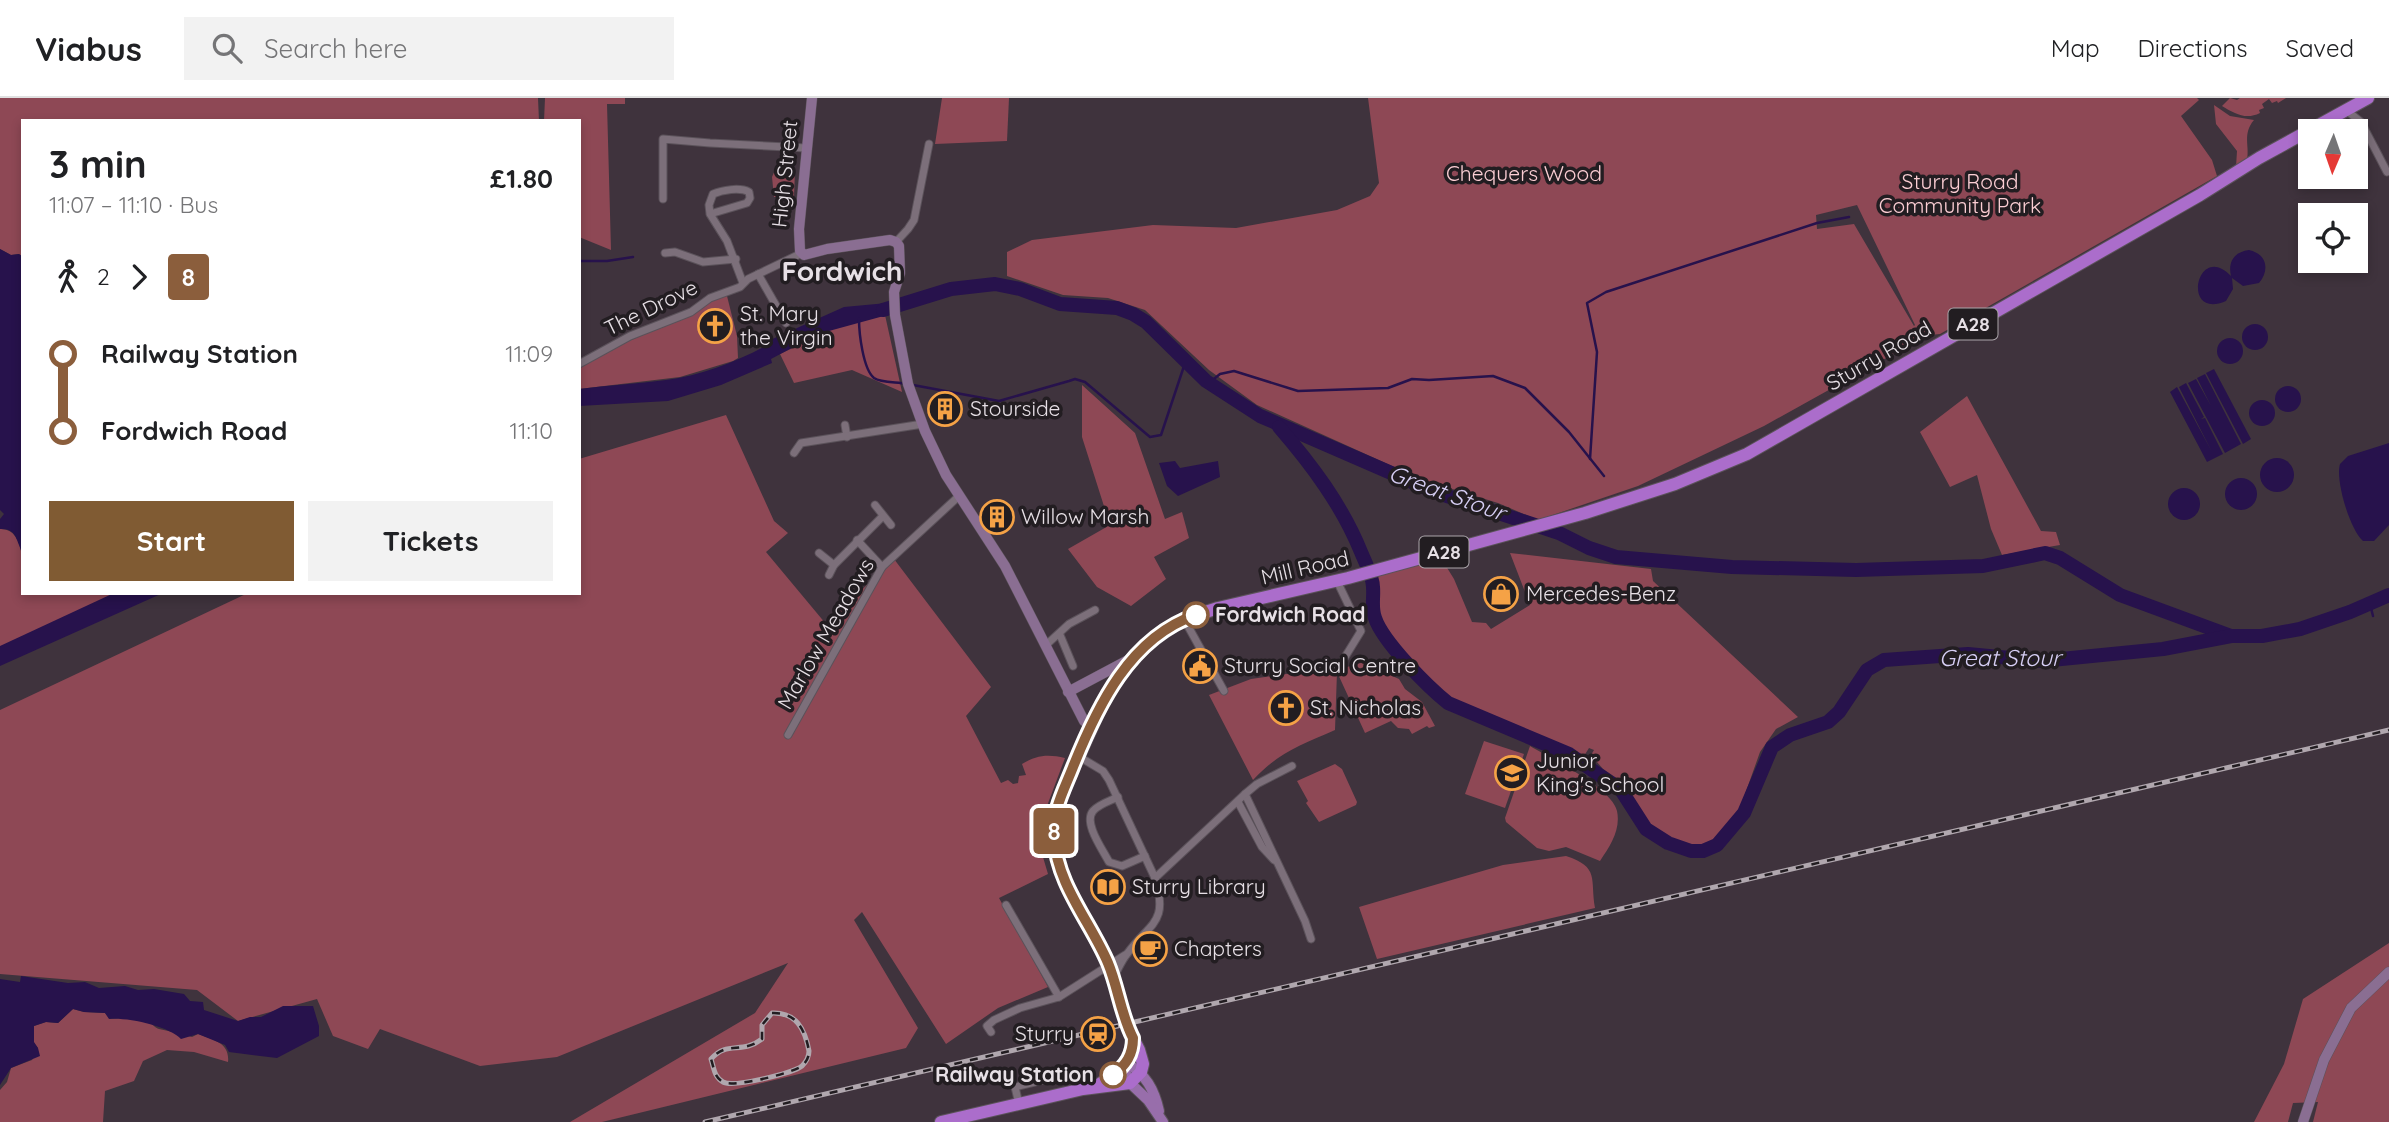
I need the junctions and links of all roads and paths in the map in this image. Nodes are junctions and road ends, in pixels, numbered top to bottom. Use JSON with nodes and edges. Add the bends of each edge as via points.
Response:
{"nodes":[{"id":1,"x":812,"y":98,"type":"edge"},
{"id":2,"x":2366,"y":99,"type":"edge"},
{"id":3,"x":2346,"y":110,"type":"junction"},
{"id":4,"x":2357,"y":119,"type":"edge"},
{"id":5,"x":2362,"y":119,"type":"edge"},
{"id":6,"x":2368,"y":135,"type":"edge"},
{"id":7,"x":929,"y":144,"type":"dead end"},
{"id":8,"x":807,"y":148,"type":"junction"},
{"id":9,"x":2387,"y":172,"type":"dead end"},
{"id":10,"x":663,"y":199,"type":"dead end"},
{"id":11,"x":710,"y":214,"type":"junction"},
{"id":12,"x":896,"y":242,"type":"junction"},
{"id":13,"x":666,"y":253,"type":"dead end"},
{"id":14,"x":802,"y":253,"type":"junction"},
{"id":15,"x":736,"y":259,"type":"junction"},
{"id":16,"x":758,"y":274,"type":"junction"},
{"id":17,"x":742,"y":285,"type":"junction"},
{"id":18,"x":786,"y":323,"type":"dead end"},
{"id":19,"x":581,"y":363,"type":"edge"},
{"id":20,"x":923,"y":424,"type":"junction"},
{"id":21,"x":845,"y":425,"type":"dead end"},
{"id":22,"x":847,"y":437,"type":"junction"},
{"id":23,"x":794,"y":453,"type":"dead end"},
{"id":24,"x":959,"y":496,"type":"junction"},
{"id":25,"x":875,"y":505,"type":"dead end"},
{"id":26,"x":883,"y":516,"type":"junction"},
{"id":27,"x":891,"y":525,"type":"dead end"},
{"id":28,"x":1497,"y":537,"type":"joint"},
{"id":29,"x":857,"y":540,"type":"junction"},
{"id":30,"x":819,"y":553,"type":"dead end"},
{"id":31,"x":834,"y":565,"type":"junction"},
{"id":32,"x":882,"y":567,"type":"junction"},
{"id":33,"x":830,"y":575,"type":"dead end"},
{"id":34,"x":1342,"y":579,"type":"junction"},
{"id":35,"x":1096,"y":610,"type":"dead end"},
{"id":36,"x":1184,"y":619,"type":"junction"},
{"id":37,"x":1060,"y":635,"type":"junction"},
{"id":38,"x":1046,"y":645,"type":"junction"},
{"id":39,"x":1133,"y":657,"type":"junction"},
{"id":40,"x":1073,"y":666,"type":"dead end"},
{"id":41,"x":1337,"y":670,"type":"dead end"},
{"id":42,"x":1224,"y":691,"type":"dead end"},
{"id":43,"x":1068,"y":692,"type":"junction"},
{"id":44,"x":1092,"y":725,"type":"junction"},
{"id":45,"x":788,"y":734,"type":"dead end"},
{"id":46,"x":1078,"y":755,"type":"junction"},
{"id":47,"x":1292,"y":766,"type":"dead end"},
{"id":48,"x":1245,"y":794,"type":"junction"},
{"id":49,"x":1118,"y":797,"type":"junction"},
{"id":50,"x":1238,"y":802,"type":"junction"},
{"id":51,"x":1145,"y":856,"type":"junction"},
{"id":52,"x":1279,"y":865,"type":"junction"},
{"id":53,"x":1155,"y":878,"type":"junction"},
{"id":54,"x":1006,"y":905,"type":"dead end"},
{"id":55,"x":1311,"y":939,"type":"dead end"},
{"id":56,"x":1126,"y":955,"type":"junction"},
{"id":57,"x":1108,"y":965,"type":"junction"},
{"id":58,"x":2389,"y":972,"type":"edge"},
{"id":59,"x":1113,"y":978,"type":"junction"},
{"id":60,"x":1059,"y":997,"type":"junction"},
{"id":61,"x":991,"y":1032,"type":"dead end"},
{"id":62,"x":1133,"y":1038,"type":"junction"},
{"id":63,"x":1125,"y":1065,"type":"junction"},
{"id":64,"x":1141,"y":1072,"type":"junction"},
{"id":65,"x":1064,"y":1075,"type":"dead end"},
{"id":66,"x":1130,"y":1083,"type":"junction"},
{"id":67,"x":1094,"y":1087,"type":"junction"},
{"id":68,"x":1019,"y":1104,"type":"junction"},
{"id":69,"x":1162,"y":1119,"type":"edge"},
{"id":70,"x":941,"y":1122,"type":"edge"},
{"id":71,"x":2303,"y":1122,"type":"edge"}],
"edges":[{"from":1,"to":8,"type":"street","name":"High Street"},
{"from":2,"to":3,"type":"highway","name":"Sturry Road","number":"A28"},
{"from":2,"to":5,"type":"street"},
{"from":3,"to":4,"type":"street"},
{"from":3,"to":28,"type":"highway","name":"Sturry Road","number":"A28","via":[[1747,454],[1663,488]]},
{"from":6,"to":9,"type":"street"},
{"from":7,"to":12,"type":"street","via":[[914,220]]},
{"from":8,"to":10,"type":"street","via":[[663,139]]},
{"from":8,"to":14,"type":"street","name":"High Street","via":[[798,236]]},
{"from":11,"to":11,"type":"street","via":[[713,194],[748,192],[747,203]]},
{"from":11,"to":15,"type":"street"},
{"from":12,"to":14,"type":"street"},
{"from":12,"to":20,"type":"street","via":[[900,273],[893,302],[895,316],[908,384]]},
{"from":13,"to":15,"type":"street","via":[[703,262]]},
{"from":14,"to":16,"type":"street","name":"The Drove"},
{"from":15,"to":17,"type":"street"},
{"from":16,"to":17,"type":"street","name":"The Drove"},
{"from":16,"to":18,"type":"street"},
{"from":17,"to":19,"type":"street","name":"The Drove"},
{"from":20,"to":22,"type":"street"},
{"from":20,"to":24,"type":"street"},
{"from":21,"to":22,"type":"street"},
{"from":22,"to":23,"type":"street","via":[[801,443]]},
{"from":24,"to":32,"type":"street","name":"Marlow Meadows"},
{"from":24,"to":38,"type":"street","via":[[1005,566]]},
{"from":25,"to":26,"type":"street"},
{"from":26,"to":27,"type":"street"},
{"from":26,"to":29,"type":"street"},
{"from":28,"to":34,"type":"highway","name":"Mill Road","number":"A28"},
{"from":29,"to":31,"type":"street"},
{"from":29,"to":32,"type":"street"},
{"from":30,"to":31,"type":"street"},
{"from":31,"to":33,"type":"street"},
{"from":32,"to":45,"type":"street","name":"Marlow Meadows"},
{"from":34,"to":36,"type":"highway","name":"Mill Road","number":"A28"},
{"from":34,"to":41,"type":"street","via":[[1361,631]]},
{"from":35,"to":37,"type":"street","via":[[1069,624]]},
{"from":36,"to":39,"type":"highway","name":"Mill Road","number":"A28"},
{"from":36,"to":42,"type":"street"},
{"from":37,"to":38,"type":"street"},
{"from":37,"to":40,"type":"street"},
{"from":38,"to":43,"type":"street"},
{"from":39,"to":43,"type":"street"},
{"from":39,"to":44,"type":"highway","number":"A28"},
{"from":43,"to":44,"type":"street","via":[[1084,721]]},
{"from":44,"to":46,"type":"highway","number":"A28"},
{"from":46,"to":49,"type":"street","via":[[1103,771]]},
{"from":46,"to":57,"type":"highway","number":"A28","via":[[1058,802],[1053,836],[1073,900]]},
{"from":47,"to":48,"type":"street"},
{"from":48,"to":50,"type":"street"},
{"from":48,"to":52,"type":"street"},
{"from":49,"to":51,"type":"street"},
{"from":49,"to":51,"type":"street","via":[[1091,813],[1092,829],[1109,862],[1122,866]]},
{"from":50,"to":52,"type":"street","via":[[1262,847]]},
{"from":50,"to":53,"type":"street"},
{"from":51,"to":53,"type":"street"},
{"from":52,"to":55,"type":"street"},
{"from":53,"to":56,"type":"street","via":[[1160,893],[1158,916]]},
{"from":54,"to":60,"type":"street","via":[[1044,963]]},
{"from":56,"to":57,"type":"street"},
{"from":56,"to":59,"type":"street"},
{"from":57,"to":59,"type":"highway","number":"A28"},
{"from":57,"to":60,"type":"street"},
{"from":58,"to":71,"type":"street","via":[[2351,1008],[2323,1060]]},
{"from":59,"to":62,"type":"highway","number":"A28"},
{"from":60,"to":61,"type":"street","via":[[994,1020],[987,1026]]},
{"from":62,"to":63,"type":"highway"},
{"from":62,"to":64,"type":"highway","number":"A28","via":[[1143,1064]]},
{"from":63,"to":64,"type":"main road"},
{"from":63,"to":66,"type":"main road"},
{"from":63,"to":67,"type":"highway"},
{"from":64,"to":66,"type":"highway"},
{"from":64,"to":69,"type":"main road"},
{"from":65,"to":68,"type":"street","via":[[1015,1087]]},
{"from":66,"to":67,"type":"highway"},
{"from":66,"to":69,"type":"main road"},
{"from":67,"to":68,"type":"highway"},
{"from":68,"to":70,"type":"highway"}]}
